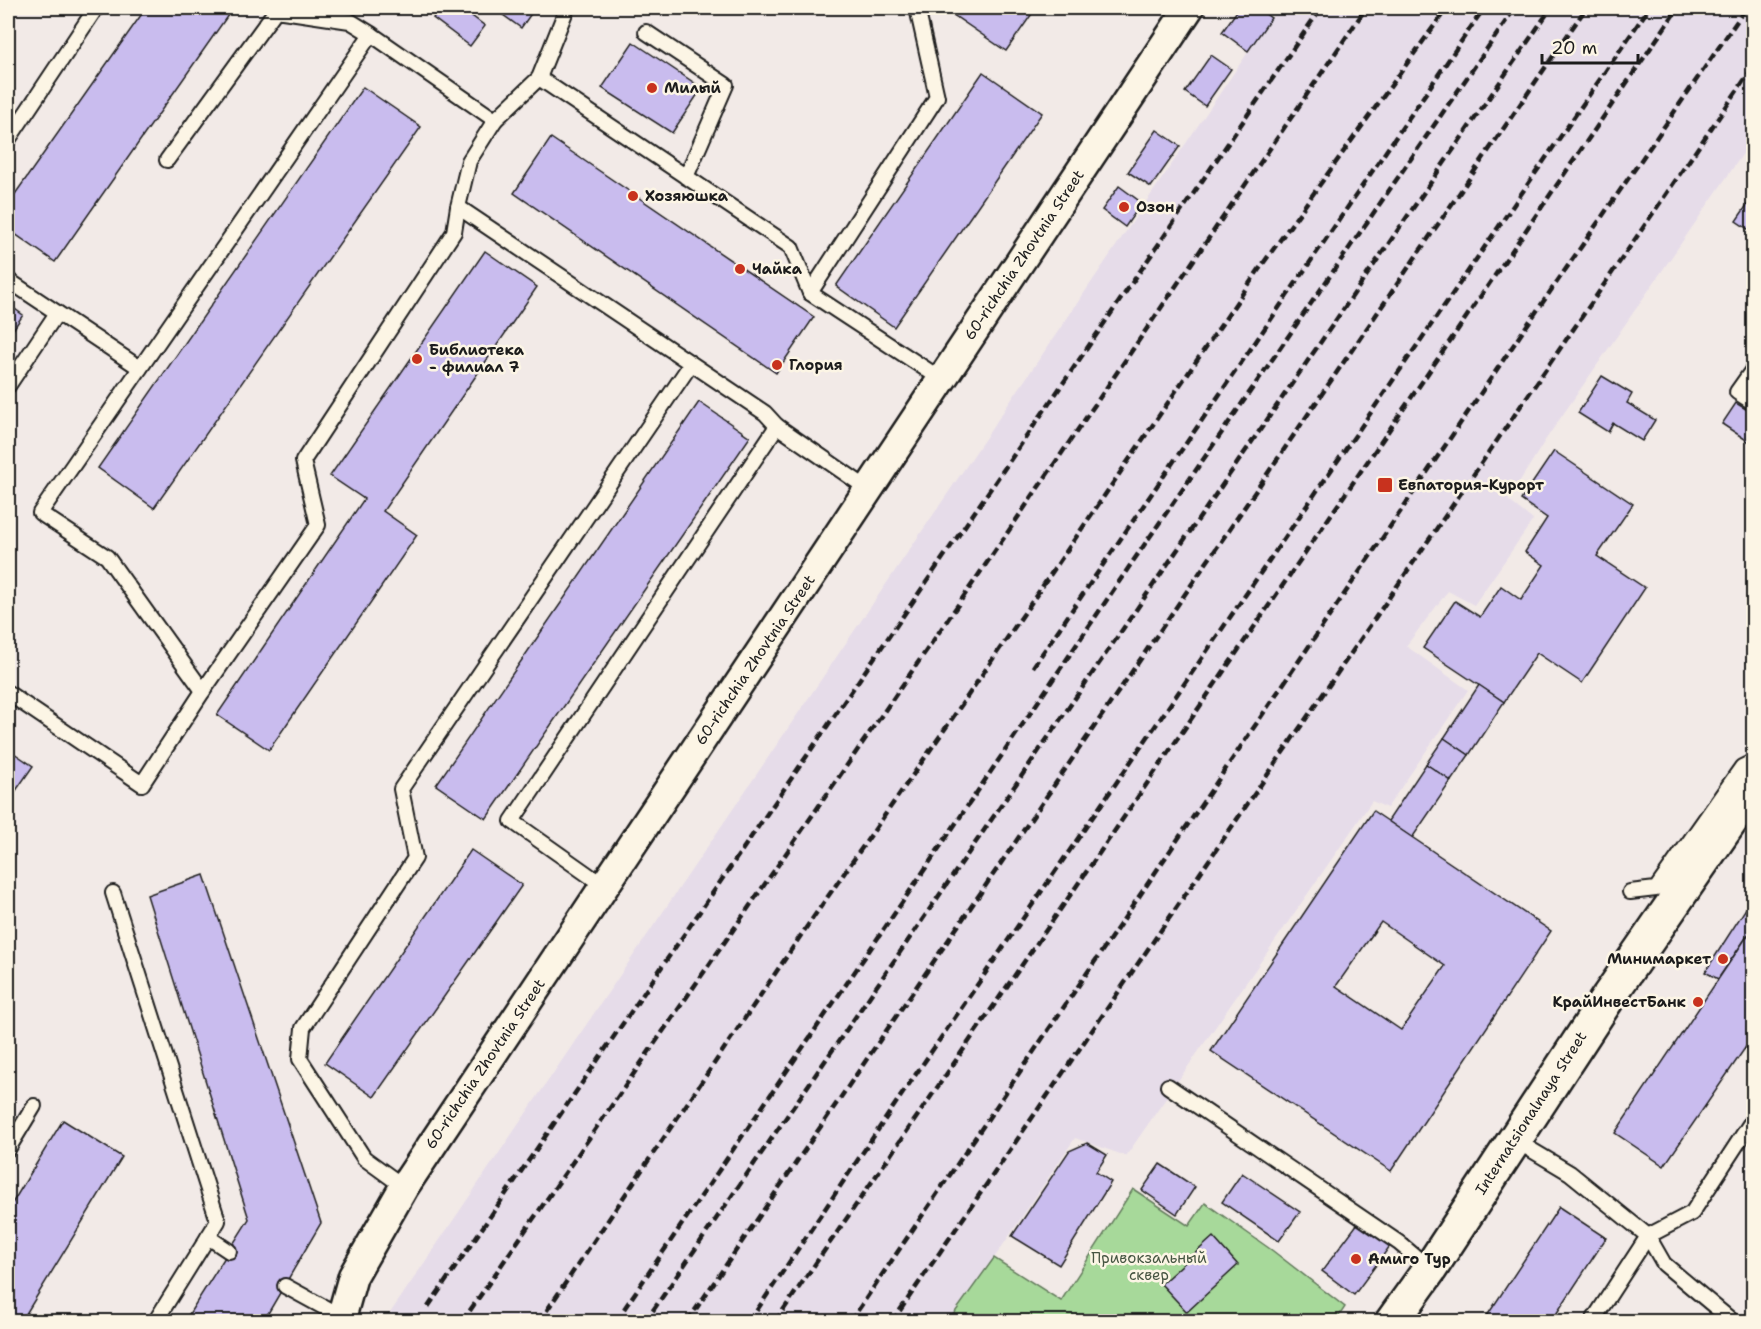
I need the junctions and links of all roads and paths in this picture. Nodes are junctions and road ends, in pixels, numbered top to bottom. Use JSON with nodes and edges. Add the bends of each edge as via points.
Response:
{"nodes":[{"id":1,"x":96,"y":8,"type":"edge"},
{"id":2,"x":567,"y":8,"type":"edge"},
{"id":3,"x":917,"y":8,"type":"edge"},
{"id":4,"x":1189,"y":8,"type":"edge"},
{"id":5,"x":349,"y":14,"type":"edge"},
{"id":6,"x":646,"y":32,"type":"dead end"},
{"id":7,"x":371,"y":34,"type":"junction"},
{"id":8,"x":539,"y":78,"type":"junction"},
{"id":9,"x":495,"y":120,"type":"junction"},
{"id":10,"x":8,"y":140,"type":"edge"},
{"id":11,"x":167,"y":160,"type":"dead end"},
{"id":12,"x":686,"y":177,"type":"junction"},
{"id":13,"x":458,"y":207,"type":"junction"},
{"id":14,"x":8,"y":280,"type":"edge"},
{"id":15,"x":810,"y":293,"type":"junction"},
{"id":16,"x":57,"y":313,"type":"junction"},
{"id":17,"x":691,"y":363,"type":"junction"},
{"id":18,"x":140,"y":368,"type":"junction"},
{"id":19,"x":1754,"y":368,"type":"edge"},
{"id":20,"x":941,"y":379,"type":"junction"},
{"id":21,"x":8,"y":386,"type":"edge"},
{"id":22,"x":1754,"y":403,"type":"edge"},
{"id":23,"x":777,"y":426,"type":"junction"},
{"id":24,"x":868,"y":489,"type":"junction"},
{"id":25,"x":203,"y":691,"type":"junction"},
{"id":26,"x":8,"y":693,"type":"edge"},
{"id":27,"x":1754,"y":761,"type":"edge"},
{"id":28,"x":1754,"y":787,"type":"edge"},
{"id":29,"x":604,"y":886,"type":"junction"},
{"id":30,"x":1630,"y":892,"type":"dead end"},
{"id":31,"x":113,"y":893,"type":"dead end"},
{"id":32,"x":1168,"y":1086,"type":"dead end"},
{"id":33,"x":34,"y":1106,"type":"dead end"},
{"id":34,"x":1754,"y":1118,"type":"edge"},
{"id":35,"x":1513,"y":1139,"type":"junction"},
{"id":36,"x":8,"y":1149,"type":"edge"},
{"id":37,"x":404,"y":1187,"type":"junction"},
{"id":38,"x":1648,"y":1236,"type":"junction"},
{"id":39,"x":208,"y":1237,"type":"junction"},
{"id":40,"x":229,"y":1251,"type":"dead end"},
{"id":41,"x":1430,"y":1269,"type":"junction"},
{"id":42,"x":285,"y":1286,"type":"dead end"},
{"id":43,"x":340,"y":1319,"type":"edge"},
{"id":44,"x":154,"y":1322,"type":"edge"},
{"id":45,"x":1392,"y":1322,"type":"edge"},
{"id":46,"x":1592,"y":1322,"type":"edge"},
{"id":47,"x":1731,"y":1322,"type":"edge"}],
"edges":[{"from":1,"to":10,"type":"lane"},
{"from":2,"to":8,"type":"lane"},
{"from":3,"to":15,"type":"lane","via":[[937,97]]},
{"from":4,"to":20,"type":"street","name":"60-richchia Zhovtnia Street"},
{"from":5,"to":7,"type":"lane"},
{"from":5,"to":11,"type":"lane","via":[[276,10]]},
{"from":6,"to":12,"type":"lane","via":[[726,85]]},
{"from":7,"to":9,"type":"lane"},
{"from":7,"to":18,"type":"lane"},
{"from":8,"to":9,"type":"lane"},
{"from":8,"to":12,"type":"lane"},
{"from":9,"to":13,"type":"lane","via":[[469,161]]},
{"from":12,"to":15,"type":"lane","via":[[791,247]]},
{"from":13,"to":17,"type":"lane"},
{"from":13,"to":25,"type":"lane","via":[[454,232],[303,461],[318,525]]},
{"from":14,"to":16,"type":"lane"},
{"from":15,"to":20,"type":"lane"},
{"from":16,"to":18,"type":"lane"},
{"from":16,"to":21,"type":"lane"},
{"from":17,"to":23,"type":"lane","via":[[765,413]]},
{"from":17,"to":37,"type":"lane","via":[[401,789],[415,858],[303,1028],[300,1059],[364,1158]]},
{"from":18,"to":25,"type":"lane","via":[[40,513],[107,557]]},
{"from":19,"to":22,"type":"lane","via":[[1737,392]]},
{"from":20,"to":24,"type":"street","name":"60-richchia Zhovtnia Street"},
{"from":23,"to":24,"type":"lane"},
{"from":23,"to":29,"type":"lane","via":[[512,821]]},
{"from":24,"to":29,"type":"street","name":"60-richchia Zhovtnia Street"},
{"from":25,"to":26,"type":"lane","via":[[142,784]]},
{"from":27,"to":30,"type":"lane","via":[[1742,767],[1656,889]]},
{"from":28,"to":35,"type":"main road","name":"Internatsionalnaya Street"},
{"from":29,"to":37,"type":"street","name":"60-richchia Zhovtnia Street"},
{"from":31,"to":39,"type":"lane","via":[[218,1221]]},
{"from":32,"to":41,"type":"lane","via":[[1399,1243]]},
{"from":33,"to":36,"type":"lane"},
{"from":34,"to":38,"type":"lane","via":[[1692,1213]]},
{"from":35,"to":38,"type":"lane","via":[[1570,1173]]},
{"from":35,"to":41,"type":"main road","name":"Internatsionalnaya Street"},
{"from":37,"to":43,"type":"street","name":"60-richchia Zhovtnia Street","via":[[353,1276]]},
{"from":38,"to":46,"type":"lane"},
{"from":38,"to":47,"type":"lane","via":[[1664,1264]]},
{"from":39,"to":40,"type":"lane"},
{"from":39,"to":44,"type":"lane"},
{"from":41,"to":45,"type":"main road","name":"Internatsionalnaya Street"},
{"from":42,"to":43,"type":"lane"}]}
